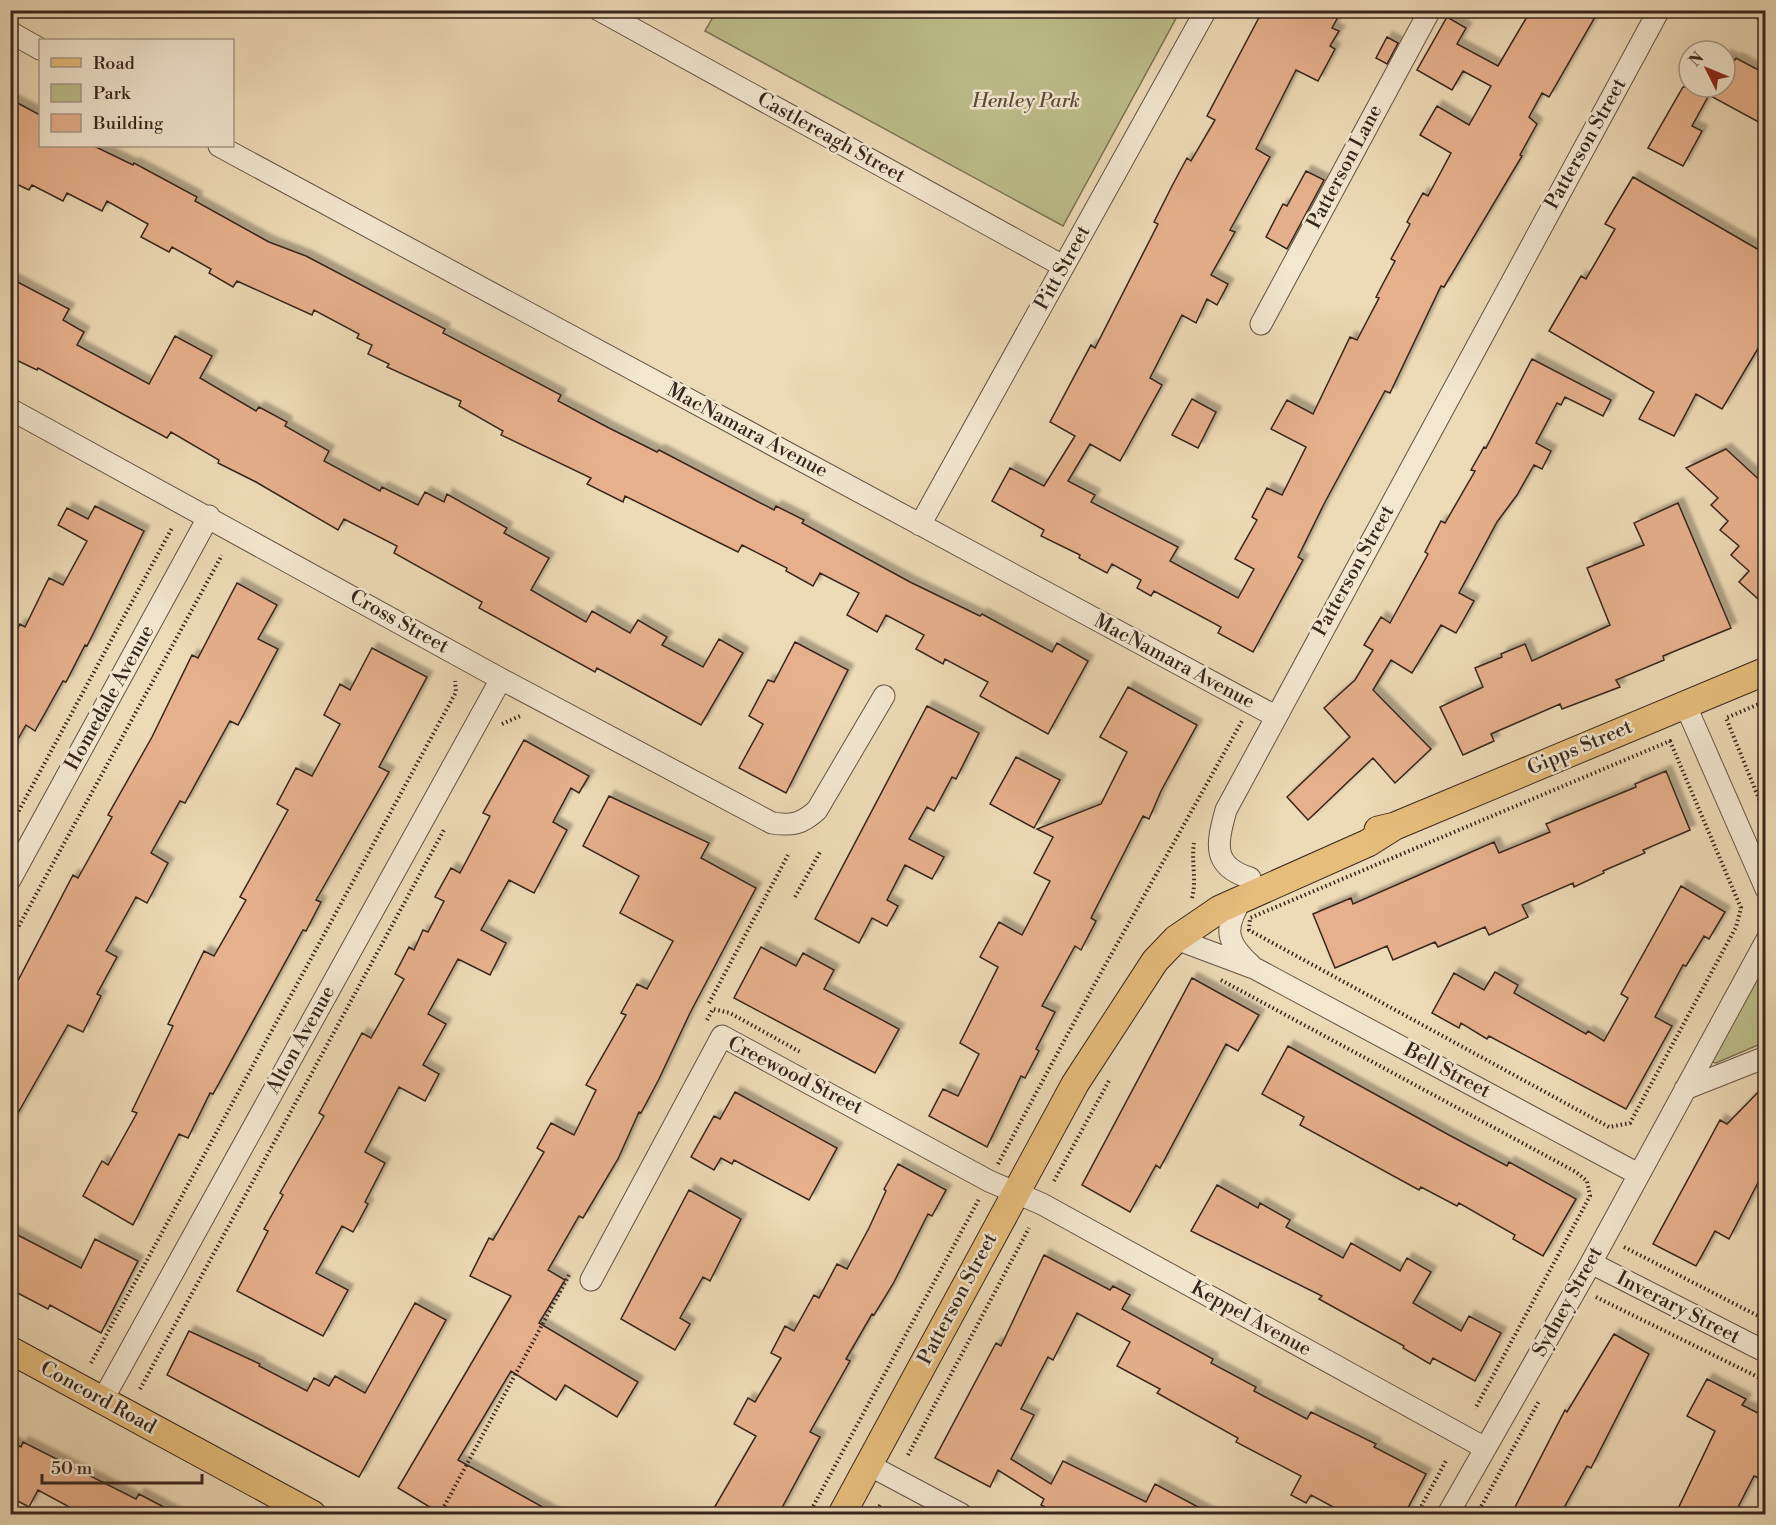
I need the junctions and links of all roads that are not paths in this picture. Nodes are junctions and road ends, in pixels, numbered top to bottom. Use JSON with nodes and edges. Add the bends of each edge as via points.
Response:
{"nodes":[{"id":1,"x":599,"y":10,"type":"edge"},
{"id":2,"x":1206,"y":10,"type":"edge"},
{"id":3,"x":1430,"y":10,"type":"edge"},
{"id":4,"x":1659,"y":10,"type":"edge"},
{"id":5,"x":10,"y":32,"type":"edge"},
{"id":6,"x":39,"y":48,"type":"edge"},
{"id":7,"x":221,"y":147,"type":"edge"},
{"id":8,"x":1064,"y":266,"type":"junction"},
{"id":9,"x":1261,"y":324,"type":"dead end"},
{"id":10,"x":10,"y":409,"type":"edge"},
{"id":11,"x":209,"y":516,"type":"junction"},
{"id":12,"x":920,"y":525,"type":"junction"},
{"id":13,"x":1766,"y":671,"type":"edge"},
{"id":14,"x":501,"y":679,"type":"junction"},
{"id":15,"x":884,"y":696,"type":"dead end"},
{"id":16,"x":1685,"y":704,"type":"junction"},
{"id":17,"x":1275,"y":716,"type":"junction"},
{"id":18,"x":10,"y":880,"type":"edge"},
{"id":19,"x":1766,"y":889,"type":"edge"},
{"id":20,"x":1247,"y":898,"type":"junction"},
{"id":21,"x":1176,"y":939,"type":"junction"},
{"id":22,"x":1766,"y":941,"type":"edge"},
{"id":23,"x":1256,"y":969,"type":"junction"},
{"id":24,"x":1766,"y":1057,"type":"edge"},
{"id":25,"x":1075,"y":1084,"type":"junction"},
{"id":26,"x":1685,"y":1089,"type":"junction"},
{"id":27,"x":1638,"y":1174,"type":"junction"},
{"id":28,"x":1015,"y":1194,"type":"junction"},
{"id":29,"x":1591,"y":1263,"type":"junction"},
{"id":30,"x":591,"y":1280,"type":"dead end"},
{"id":31,"x":10,"y":1350,"type":"edge"},
{"id":32,"x":1766,"y":1352,"type":"edge"},
{"id":33,"x":102,"y":1401,"type":"junction"},
{"id":34,"x":1485,"y":1448,"type":"junction"},
{"id":35,"x":869,"y":1466,"type":"junction"},
{"id":36,"x":305,"y":1513,"type":"edge"},
{"id":37,"x":842,"y":1515,"type":"edge"},
{"id":38,"x":961,"y":1515,"type":"edge"},
{"id":39,"x":1448,"y":1515,"type":"edge"}],
"edges":[{"from":1,"to":8,"type":"street","name":"Castlereagh Street"},
{"from":2,"to":8,"type":"street","name":"Pitt Street"},
{"from":3,"to":9,"type":"street","name":"Patterson Lane"},
{"from":4,"to":17,"type":"street","name":"Patterson Street"},
{"from":5,"to":6,"type":"street"},
{"from":7,"to":12,"type":"street","name":"MacNamara Avenue"},
{"from":8,"to":12,"type":"street","name":"Pitt Street"},
{"from":10,"to":11,"type":"street","name":"Cross Street"},
{"from":11,"to":14,"type":"street","name":"Cross Street"},
{"from":11,"to":18,"type":"street","name":"Homedale Avenue"},
{"from":12,"to":17,"type":"street","name":"MacNamara Avenue"},
{"from":13,"to":16,"type":"main road","name":"Gipps Street"},
{"from":14,"to":15,"type":"street","name":"Cross Street","via":[[772,823],[790,826],[817,810]]},
{"from":14,"to":33,"type":"street","name":"Alton Avenue"},
{"from":16,"to":19,"type":"street"},
{"from":16,"to":20,"type":"main road","name":"Gipps Street","via":[[1395,826],[1368,843]]},
{"from":17,"to":20,"type":"street","name":"Patterson Street","via":[[1226,810],[1218,844],[1226,867]]},
{"from":20,"to":21,"type":"main road","name":"Patterson Street","via":[[1198,922]]},
{"from":20,"to":23,"type":"street","name":"Bell Street","via":[[1232,915],[1229,928],[1238,953]]},
{"from":20,"to":25,"type":"main road","name":"Patterson Street","via":[[1190,908],[1154,938],[1138,957],[1100,1022]]},
{"from":21,"to":23,"type":"street","name":"Bell Street"},
{"from":21,"to":25,"type":"main road","name":"Patterson Street","via":[[1139,982],[1112,1031]]},
{"from":22,"to":26,"type":"street","name":"Sydney Street"},
{"from":23,"to":27,"type":"street","name":"Bell Street"},
{"from":24,"to":26,"type":"street"},
{"from":25,"to":28,"type":"main road","name":"Patterson Street"},
{"from":26,"to":27,"type":"street","name":"Sydney Street"},
{"from":27,"to":29,"type":"street","name":"Sydney Street"},
{"from":28,"to":30,"type":"street","name":"Creewood Street","via":[[722,1036]]},
{"from":28,"to":34,"type":"street","name":"Keppel Avenue","via":[[1042,1204]]},
{"from":28,"to":35,"type":"main road","name":"Patterson Street"},
{"from":29,"to":32,"type":"street","name":"Inverary Street"},
{"from":29,"to":34,"type":"street","name":"Sydney Street"},
{"from":31,"to":33,"type":"main road","name":"Concord Road"},
{"from":33,"to":36,"type":"main road","name":"Concord Road"},
{"from":34,"to":39,"type":"street","name":"Sydney Street"},
{"from":35,"to":37,"type":"main road","name":"Patterson Street"},
{"from":35,"to":38,"type":"street"}]}
